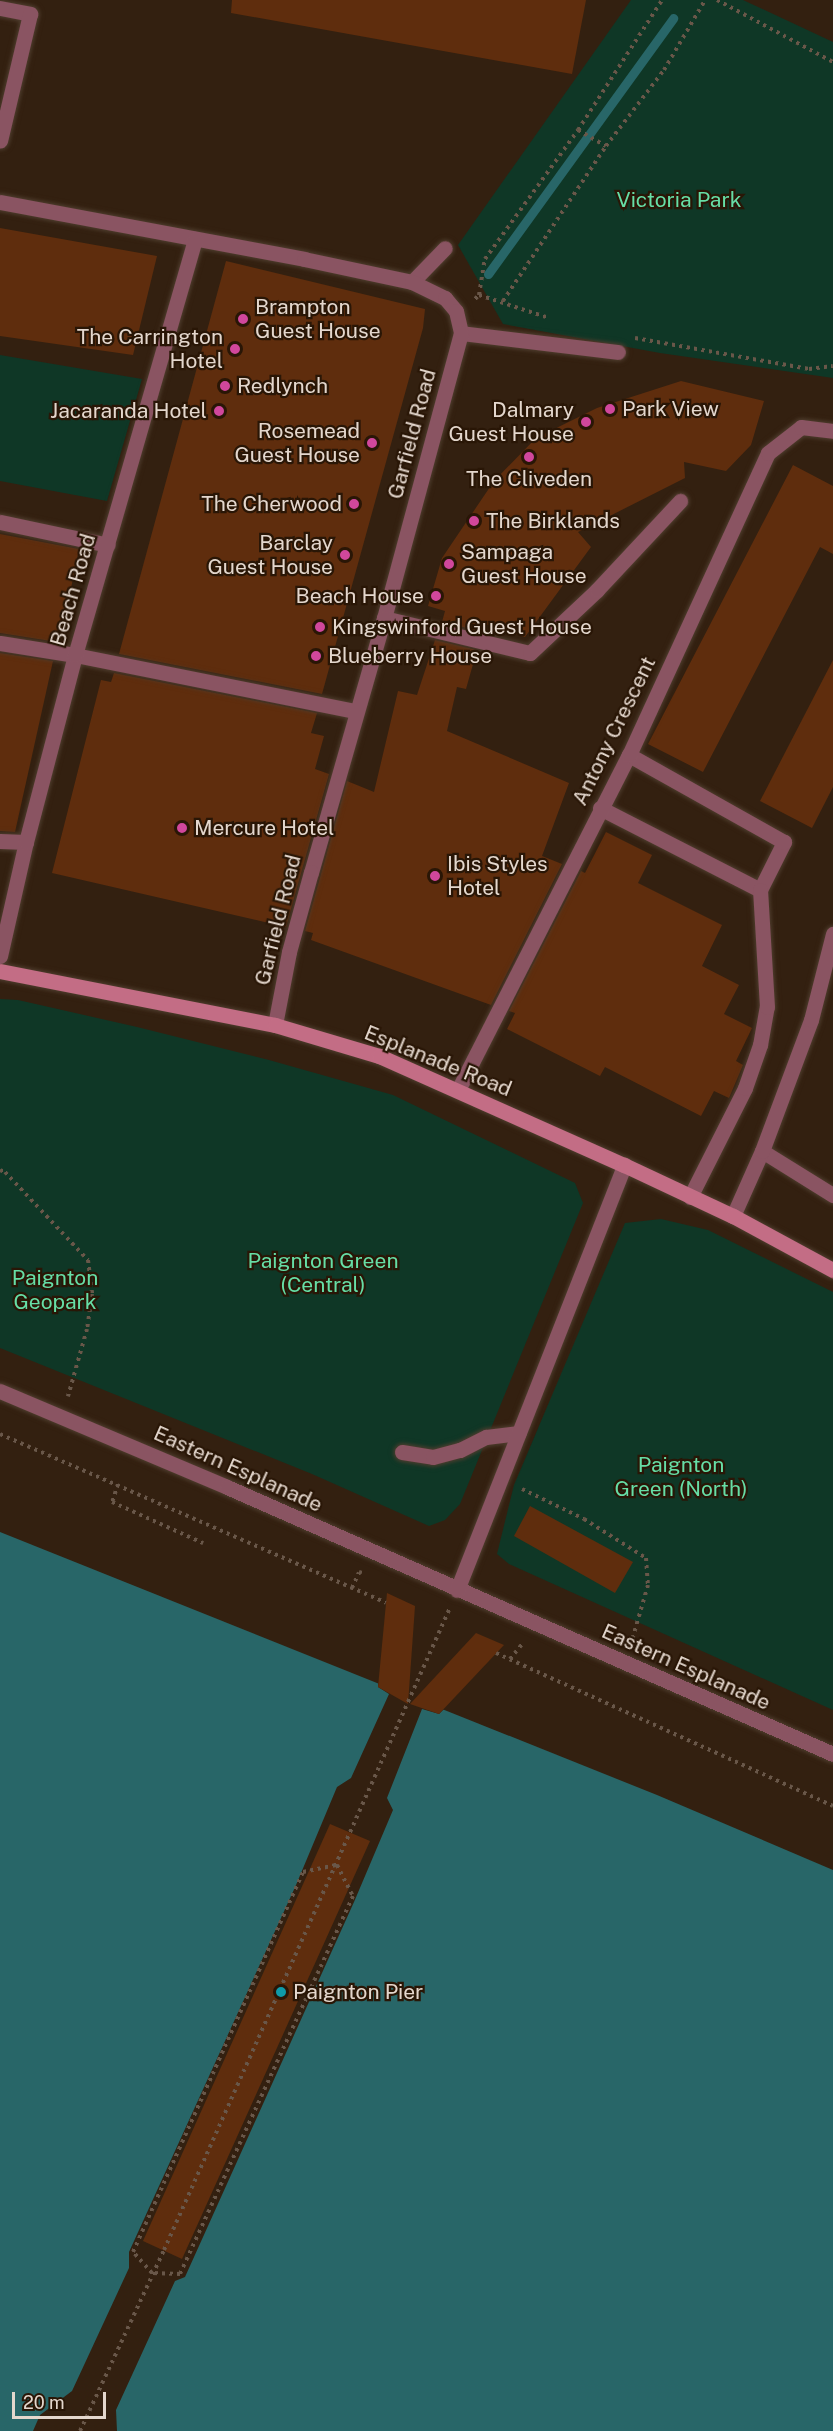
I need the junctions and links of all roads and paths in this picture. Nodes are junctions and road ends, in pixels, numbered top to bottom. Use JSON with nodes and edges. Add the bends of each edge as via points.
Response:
{"nodes":[{"id":1,"x":662,"y":0,"type":"edge"},
{"id":2,"x":705,"y":0,"type":"edge"},
{"id":3,"x":717,"y":0,"type":"edge"},
{"id":4,"x":0,"y":8,"type":"edge"},
{"id":5,"x":833,"y":62,"type":"edge"},
{"id":6,"x":578,"y":130,"type":"junction"},
{"id":7,"x":0,"y":141,"type":"edge"},
{"id":8,"x":606,"y":146,"type":"junction"},
{"id":9,"x":0,"y":202,"type":"edge"},
{"id":10,"x":195,"y":239,"type":"junction"},
{"id":11,"x":445,"y":248,"type":"dead end"},
{"id":12,"x":412,"y":282,"type":"junction"},
{"id":13,"x":503,"y":301,"type":"junction"},
{"id":14,"x":556,"y":321,"type":"dead end"},
{"id":15,"x":461,"y":333,"type":"junction"},
{"id":16,"x":626,"y":336,"type":"dead end"},
{"id":17,"x":618,"y":352,"type":"dead end"},
{"id":18,"x":833,"y":366,"type":"edge"},
{"id":19,"x":833,"y":431,"type":"edge"},
{"id":20,"x":680,"y":501,"type":"dead end"},
{"id":21,"x":0,"y":522,"type":"edge"},
{"id":22,"x":108,"y":545,"type":"junction"},
{"id":23,"x":384,"y":618,"type":"junction"},
{"id":24,"x":0,"y":643,"type":"edge"},
{"id":25,"x":75,"y":655,"type":"junction"},
{"id":26,"x":355,"y":711,"type":"junction"},
{"id":27,"x":629,"y":755,"type":"junction"},
{"id":28,"x":600,"y":808,"type":"junction"},
{"id":29,"x":0,"y":841,"type":"edge"},
{"id":30,"x":26,"y":842,"type":"junction"},
{"id":31,"x":760,"y":890,"type":"junction"},
{"id":32,"x":833,"y":934,"type":"edge"},
{"id":33,"x":0,"y":956,"type":"edge"},
{"id":34,"x":0,"y":971,"type":"edge"},
{"id":35,"x":275,"y":1024,"type":"junction"},
{"id":36,"x":458,"y":1090,"type":"junction"},
{"id":37,"x":762,"y":1151,"type":"junction"},
{"id":38,"x":624,"y":1165,"type":"junction"},
{"id":39,"x":0,"y":1170,"type":"edge"},
{"id":40,"x":833,"y":1195,"type":"edge"},
{"id":41,"x":690,"y":1197,"type":"junction"},
{"id":42,"x":733,"y":1216,"type":"junction"},
{"id":43,"x":833,"y":1270,"type":"edge"},
{"id":44,"x":0,"y":1391,"type":"edge"},
{"id":45,"x":64,"y":1416,"type":"junction"},
{"id":46,"x":519,"y":1433,"type":"junction"},
{"id":47,"x":0,"y":1434,"type":"edge"},
{"id":48,"x":402,"y":1452,"type":"dead end"},
{"id":49,"x":501,"y":1476,"type":"junction"},
{"id":50,"x":118,"y":1484,"type":"junction"},
{"id":51,"x":203,"y":1543,"type":"dead end"},
{"id":52,"x":457,"y":1590,"type":"junction"},
{"id":53,"x":386,"y":1603,"type":"dead end"},
{"id":54,"x":448,"y":1611,"type":"dead end"},
{"id":55,"x":496,"y":1653,"type":"dead end"},
{"id":56,"x":624,"y":1662,"type":"junction"},
{"id":57,"x":833,"y":1754,"type":"edge"},
{"id":58,"x":833,"y":1806,"type":"edge"},
{"id":59,"x":336,"y":1865,"type":"junction"},
{"id":60,"x":152,"y":2273,"type":"junction"},
{"id":61,"x":80,"y":2431,"type":"edge"}],
"edges":[{"from":1,"to":6,"type":"path"},
{"from":2,"to":8,"type":"path","via":[[664,70]]},
{"from":3,"to":5,"type":"path"},
{"from":4,"to":7,"type":"street","via":[[30,14]]},
{"from":6,"to":8,"type":"path"},
{"from":6,"to":13,"type":"path","via":[[485,259],[479,295]]},
{"from":8,"to":13,"type":"path"},
{"from":9,"to":10,"type":"street"},
{"from":10,"to":12,"type":"street"},
{"from":10,"to":22,"type":"street","name":"Beach Road"},
{"from":11,"to":12,"type":"street"},
{"from":12,"to":15,"type":"street","via":[[445,298],[456,311]]},
{"from":13,"to":14,"type":"path"},
{"from":15,"to":17,"type":"street"},
{"from":15,"to":23,"type":"street","name":"Garfield Road"},
{"from":16,"to":18,"type":"path","via":[[809,369]]},
{"from":19,"to":27,"type":"street","name":"Antony Crescent","via":[[801,427],[768,453]]},
{"from":20,"to":23,"type":"street","via":[[597,590],[530,653]]},
{"from":21,"to":22,"type":"street"},
{"from":22,"to":25,"type":"street","name":"Beach Road"},
{"from":23,"to":26,"type":"street","name":"Garfield Road"},
{"from":24,"to":25,"type":"street"},
{"from":25,"to":26,"type":"street"},
{"from":25,"to":30,"type":"street","name":"Beach Road"},
{"from":26,"to":35,"type":"street","name":"Garfield Road","via":[[289,952]]},
{"from":27,"to":28,"type":"street","name":"Antony Crescent"},
{"from":27,"to":31,"type":"street","via":[[784,842]]},
{"from":28,"to":31,"type":"street"},
{"from":28,"to":36,"type":"street","name":"Antony Crescent"},
{"from":29,"to":30,"type":"street"},
{"from":30,"to":33,"type":"street","name":"Beach Road"},
{"from":31,"to":41,"type":"street","via":[[767,1007],[760,1045],[745,1088]]},
{"from":32,"to":37,"type":"street","via":[[811,1020]]},
{"from":34,"to":35,"type":"main road","name":"Esplanade Road"},
{"from":35,"to":36,"type":"main road","name":"Esplanade Road","via":[[379,1056]]},
{"from":36,"to":38,"type":"main road","name":"Esplanade Road"},
{"from":37,"to":40,"type":"street"},
{"from":37,"to":42,"type":"street"},
{"from":38,"to":41,"type":"main road","name":"Esplanade Road"},
{"from":38,"to":46,"type":"street"},
{"from":39,"to":45,"type":"path","via":[[88,1260],[92,1294],[87,1329]]},
{"from":41,"to":42,"type":"main road","name":"Esplanade Road"},
{"from":42,"to":43,"type":"main road","name":"Esplanade Road"},
{"from":44,"to":45,"type":"street","name":"Eastern Esplanade"},
{"from":45,"to":52,"type":"street","name":"Eastern Esplanade"},
{"from":46,"to":48,"type":"street","via":[[486,1437],[460,1450],[434,1456]]},
{"from":46,"to":49,"type":"street"},
{"from":47,"to":50,"type":"path"},
{"from":49,"to":52,"type":"street"},
{"from":49,"to":56,"type":"path","via":[[584,1519],[646,1558],[648,1585]]},
{"from":50,"to":51,"type":"path","via":[[112,1502]]},
{"from":50,"to":53,"type":"path"},
{"from":52,"to":56,"type":"street","name":"Eastern Esplanade"},
{"from":54,"to":59,"type":"path"},
{"from":55,"to":58,"type":"path"},
{"from":56,"to":57,"type":"street","name":"Eastern Esplanade"},
{"from":59,"to":60,"type":"path"},
{"from":59,"to":60,"type":"path","via":[[352,1896],[348,1906],[180,2274]]},
{"from":59,"to":60,"type":"path","via":[[303,1872],[133,2252]]},
{"from":60,"to":61,"type":"path"}]}
